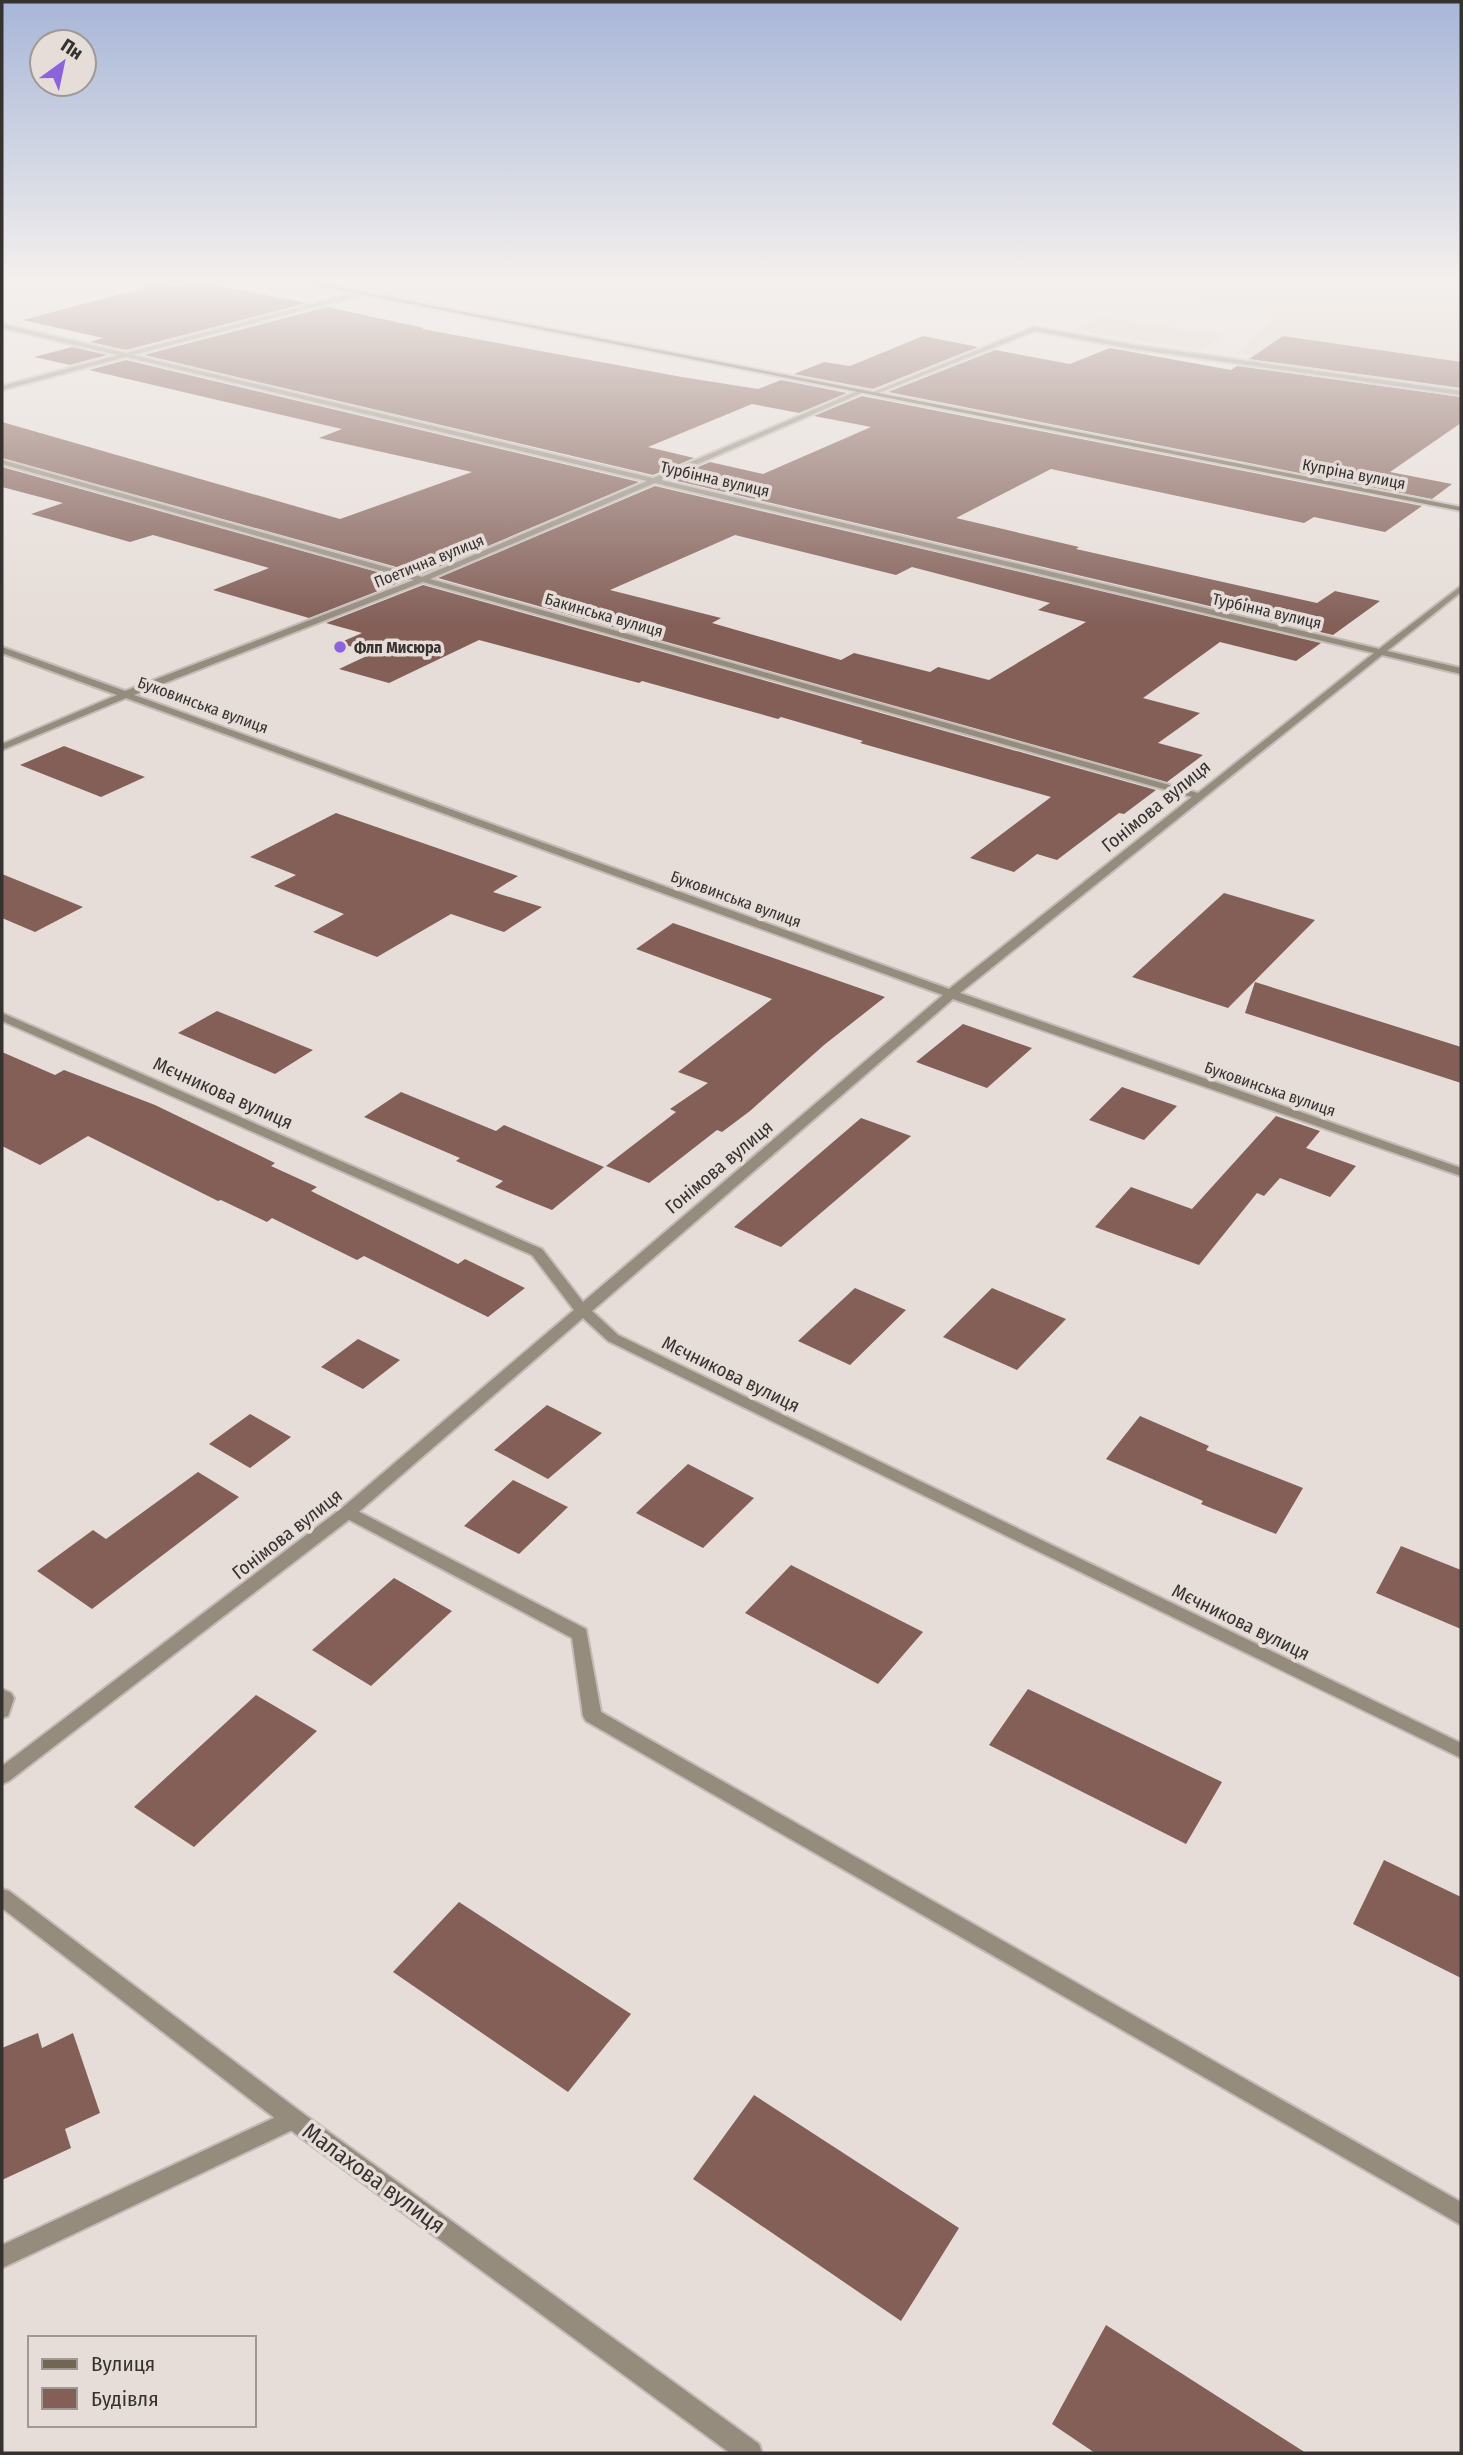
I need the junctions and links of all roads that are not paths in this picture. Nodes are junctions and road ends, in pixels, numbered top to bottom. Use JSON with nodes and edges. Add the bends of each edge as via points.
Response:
{"nodes":[{"id":1,"x":291,"y":395,"type":"edge"},
{"id":2,"x":854,"y":395,"type":"edge"},
{"id":3,"x":882,"y":395,"type":"edge"},
{"id":4,"x":2,"y":462,"type":"edge"},
{"id":5,"x":655,"y":479,"type":"junction"},
{"id":6,"x":1461,"y":509,"type":"edge"},
{"id":7,"x":423,"y":579,"type":"junction"},
{"id":8,"x":1461,"y":588,"type":"edge"},
{"id":9,"x":2,"y":650,"type":"edge"},
{"id":10,"x":1381,"y":653,"type":"junction"},
{"id":11,"x":1461,"y":671,"type":"edge"},
{"id":12,"x":127,"y":694,"type":"junction"},
{"id":13,"x":2,"y":747,"type":"edge"},
{"id":14,"x":1199,"y":796,"type":"junction"},
{"id":15,"x":951,"y":994,"type":"junction"},
{"id":16,"x":2,"y":1017,"type":"edge"},
{"id":17,"x":1461,"y":1172,"type":"edge"},
{"id":18,"x":581,"y":1309,"type":"junction"},
{"id":19,"x":348,"y":1512,"type":"junction"},
{"id":20,"x":2,"y":1696,"type":"edge"},
{"id":21,"x":2,"y":1710,"type":"edge"},
{"id":22,"x":1461,"y":1751,"type":"edge"},
{"id":23,"x":2,"y":1776,"type":"edge"},
{"id":24,"x":2,"y":1897,"type":"edge"},
{"id":25,"x":293,"y":2119,"type":"junction"},
{"id":26,"x":1461,"y":2214,"type":"edge"},
{"id":27,"x":2,"y":2257,"type":"edge"},
{"id":28,"x":750,"y":2453,"type":"edge"}],
"edges":[{"from":1,"to":5,"type":"street","name":"Турбінна вулиця"},
{"from":2,"to":5,"type":"street","name":"Поетична вулиця"},
{"from":3,"to":6,"type":"main road","name":"Купріна вулиця"},
{"from":4,"to":7,"type":"street","name":"Бакинська вулиця"},
{"from":5,"to":7,"type":"street","name":"Поетична вулиця"},
{"from":5,"to":10,"type":"street","name":"Турбінна вулиця"},
{"from":7,"to":12,"type":"street","name":"Поетична вулиця"},
{"from":7,"to":14,"type":"street","name":"Бакинська вулиця"},
{"from":8,"to":10,"type":"street","name":"Гонімова вулиця"},
{"from":9,"to":12,"type":"street","name":"Буковинська вулиця"},
{"from":10,"to":11,"type":"street","name":"Турбінна вулиця"},
{"from":10,"to":14,"type":"street","name":"Гонімова вулиця"},
{"from":12,"to":13,"type":"street","name":"Поетична вулиця"},
{"from":12,"to":15,"type":"street","name":"Буковинська вулиця"},
{"from":14,"to":15,"type":"street","name":"Гонімова вулиця"},
{"from":15,"to":17,"type":"street","name":"Буковинська вулиця"},
{"from":15,"to":18,"type":"street","name":"Гонімова вулиця"},
{"from":16,"to":18,"type":"street","name":"Мєчникова вулиця","via":[[537,1252]]},
{"from":18,"to":19,"type":"street","name":"Гонімова вулиця"},
{"from":18,"to":22,"type":"street","name":"Мєчникова вулиця","via":[[613,1338]]},
{"from":19,"to":23,"type":"street","name":"Гонімова вулиця"},
{"from":19,"to":26,"type":"street","via":[[580,1634],[592,1716]]},
{"from":20,"to":21,"type":"street"},
{"from":24,"to":25,"type":"street","name":"Малахова вулиця"},
{"from":25,"to":27,"type":"street"},
{"from":25,"to":28,"type":"street","name":"Малахова вулиця"}]}
